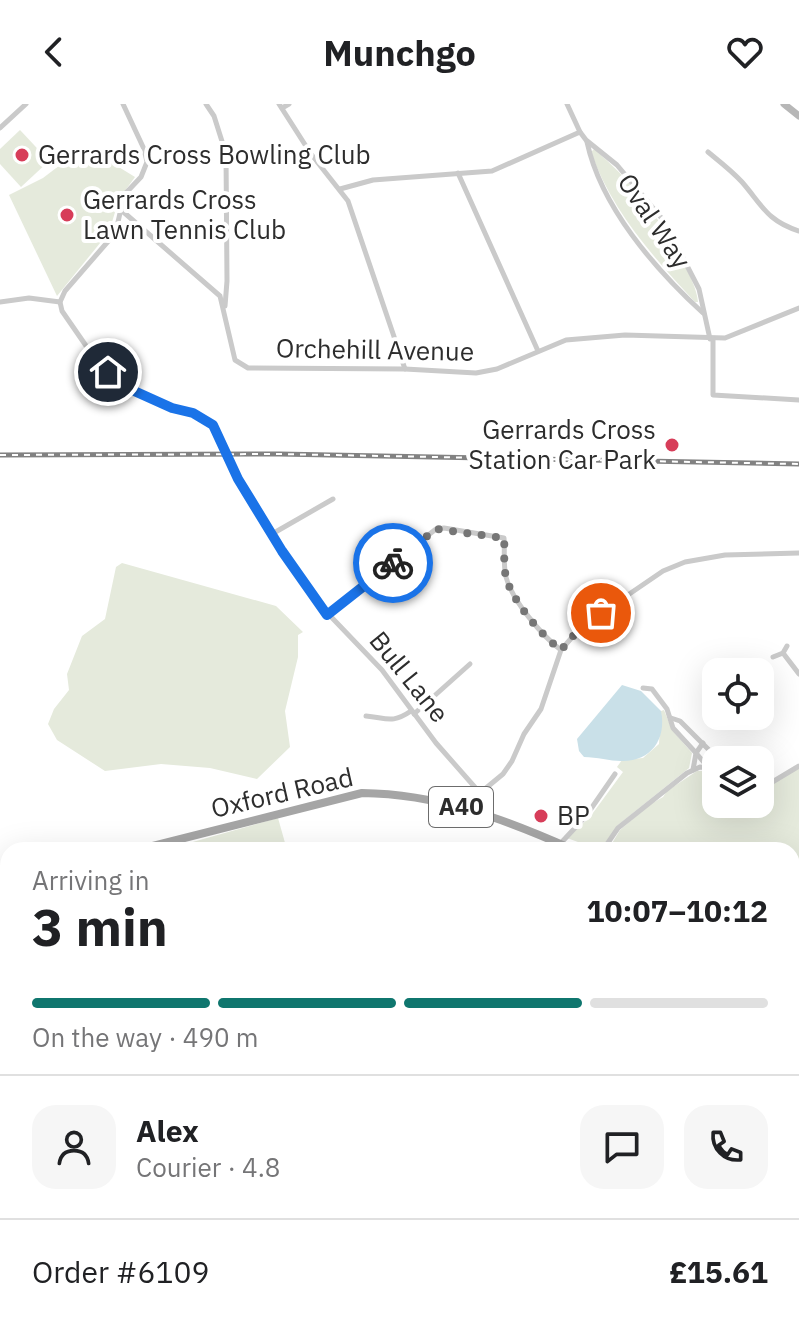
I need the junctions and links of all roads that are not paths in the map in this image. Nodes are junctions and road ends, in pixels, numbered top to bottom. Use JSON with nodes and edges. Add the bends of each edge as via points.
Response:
{"nodes":[{"id":1,"x":26,"y":104,"type":"edge"},
{"id":2,"x":123,"y":104,"type":"edge"},
{"id":3,"x":206,"y":104,"type":"edge"},
{"id":4,"x":289,"y":104,"type":"edge"},
{"id":5,"x":567,"y":104,"type":"edge"},
{"id":6,"x":784,"y":104,"type":"edge"},
{"id":7,"x":280,"y":106,"type":"edge"},
{"id":8,"x":799,"y":116,"type":"edge"},
{"id":9,"x":0,"y":128,"type":"edge"},
{"id":10,"x":580,"y":132,"type":"junction"},
{"id":11,"x":586,"y":140,"type":"junction"},
{"id":12,"x":708,"y":152,"type":"dead end"},
{"id":13,"x":458,"y":173,"type":"junction"},
{"id":14,"x":340,"y":189,"type":"junction"},
{"id":15,"x":120,"y":209,"type":"junction"},
{"id":16,"x":799,"y":231,"type":"edge"},
{"id":17,"x":227,"y":281,"type":"junction"},
{"id":18,"x":215,"y":289,"type":"junction"},
{"id":19,"x":0,"y":302,"type":"edge"},
{"id":20,"x":60,"y":302,"type":"junction"},
{"id":21,"x":225,"y":307,"type":"junction"},
{"id":22,"x":799,"y":308,"type":"edge"},
{"id":23,"x":704,"y":314,"type":"junction"},
{"id":24,"x":711,"y":339,"type":"junction"},
{"id":25,"x":538,"y":351,"type":"junction"},
{"id":26,"x":405,"y":369,"type":"junction"},
{"id":27,"x":799,"y":400,"type":"edge"},
{"id":28,"x":333,"y":499,"type":"dead end"},
{"id":29,"x":272,"y":534,"type":"junction"},
{"id":30,"x":799,"y":553,"type":"edge"},
{"id":31,"x":327,"y":615,"type":"junction"},
{"id":32,"x":787,"y":646,"type":"dead end"},
{"id":33,"x":561,"y":650,"type":"junction"},
{"id":34,"x":783,"y":653,"type":"junction"},
{"id":35,"x":773,"y":657,"type":"dead end"},
{"id":36,"x":470,"y":664,"type":"dead end"},
{"id":37,"x":799,"y":674,"type":"edge"},
{"id":38,"x":643,"y":688,"type":"dead end"},
{"id":39,"x":412,"y":712,"type":"junction"},
{"id":40,"x":366,"y":716,"type":"dead end"},
{"id":41,"x":670,"y":717,"type":"junction"},
{"id":42,"x":692,"y":733,"type":"junction"},
{"id":43,"x":685,"y":741,"type":"junction"},
{"id":44,"x":703,"y":743,"type":"junction"},
{"id":45,"x":706,"y":746,"type":"edge"},
{"id":46,"x":696,"y":753,"type":"junction"},
{"id":47,"x":702,"y":760,"type":"edge"},
{"id":48,"x":799,"y":766,"type":"edge"},
{"id":49,"x":702,"y":767,"type":"edge"},
{"id":50,"x":693,"y":770,"type":"junction"},
{"id":51,"x":615,"y":774,"type":"dead end"},
{"id":52,"x":774,"y":781,"type":"edge"},
{"id":53,"x":480,"y":793,"type":"junction"},
{"id":54,"x":473,"y":810,"type":"junction"},
{"id":55,"x":169,"y":842,"type":"edge"},
{"id":56,"x":556,"y":842,"type":"edge"},
{"id":57,"x":562,"y":842,"type":"edge"},
{"id":58,"x":608,"y":842,"type":"edge"}],
"edges":[{"from":1,"to":9,"type":"street"},
{"from":2,"to":15,"type":"street","via":[[147,162]]},
{"from":3,"to":17,"type":"street","via":[[226,154]]},
{"from":4,"to":7,"type":"street"},
{"from":5,"to":10,"type":"street","name":"Oval Way"},
{"from":6,"to":8,"type":"main road"},
{"from":7,"to":14,"type":"street"},
{"from":10,"to":11,"type":"street","name":"Oval Way"},
{"from":10,"to":13,"type":"street","via":[[502,168]]},
{"from":11,"to":23,"type":"street","name":"Oval Way","via":[[590,158],[641,247]]},
{"from":11,"to":23,"type":"street","name":"Oval Way","via":[[617,165],[664,221],[699,289]]},
{"from":12,"to":16,"type":"street","via":[[781,226]]},
{"from":13,"to":14,"type":"street","via":[[373,180]]},
{"from":13,"to":25,"type":"street"},
{"from":14,"to":26,"type":"street","via":[[355,218]]},
{"from":15,"to":18,"type":"street","name":"Orchehill Avenue"},
{"from":15,"to":20,"type":"street","via":[[111,238]]},
{"from":17,"to":18,"type":"street"},
{"from":17,"to":21,"type":"street"},
{"from":18,"to":21,"type":"street","name":"Orchehill Avenue"},
{"from":19,"to":20,"type":"street"},
{"from":20,"to":29,"type":"street","name":"Bull Lane","bridge":true,"via":[[91,353],[121,384],[208,421]]},
{"from":21,"to":26,"type":"street","name":"Orchehill Avenue","via":[[235,360],[248,368]]},
{"from":22,"to":24,"type":"street","name":"Orchehill Avenue"},
{"from":23,"to":24,"type":"street","name":"Oval Way"},
{"from":24,"to":25,"type":"street","name":"Orchehill Avenue","via":[[625,335],[566,340]]},
{"from":24,"to":27,"type":"street","name":"Oval Way","via":[[713,395]]},
{"from":25,"to":26,"type":"street","name":"Orchehill Avenue","via":[[476,373]]},
{"from":28,"to":29,"type":"street"},
{"from":29,"to":31,"type":"street","name":"Bull Lane"},
{"from":30,"to":33,"type":"street","via":[[685,562],[663,571],[581,627]]},
{"from":31,"to":33,"type":"street","via":[[444,528],[504,538],[509,587],[539,630]]},
{"from":31,"to":39,"type":"street","name":"Bull Lane","via":[[382,670]]},
{"from":32,"to":34,"type":"street"},
{"from":33,"to":53,"type":"street","via":[[541,709],[503,774]]},
{"from":34,"to":35,"type":"street"},
{"from":34,"to":37,"type":"street"},
{"from":36,"to":39,"type":"street"},
{"from":38,"to":41,"type":"street","via":[[652,689]]},
{"from":39,"to":40,"type":"street","via":[[390,721]]},
{"from":39,"to":53,"type":"street","name":"Bull Lane"},
{"from":41,"to":42,"type":"street"},
{"from":41,"to":43,"type":"street"},
{"from":42,"to":43,"type":"street"},
{"from":42,"to":44,"type":"street"},
{"from":43,"to":46,"type":"street"},
{"from":44,"to":45,"type":"street"},
{"from":44,"to":46,"type":"street"},
{"from":46,"to":47,"type":"street"},
{"from":46,"to":50,"type":"street"},
{"from":48,"to":52,"type":"street"},
{"from":49,"to":50,"type":"street"},
{"from":50,"to":58,"type":"street","via":[[618,828]]},
{"from":51,"to":57,"type":"street"},
{"from":53,"to":54,"type":"street"},
{"from":54,"to":55,"type":"main road","name":"Oxford Road","number":"A40","via":[[362,793]]},
{"from":54,"to":56,"type":"main road","name":"Oxford Road","number":"A40"}]}
